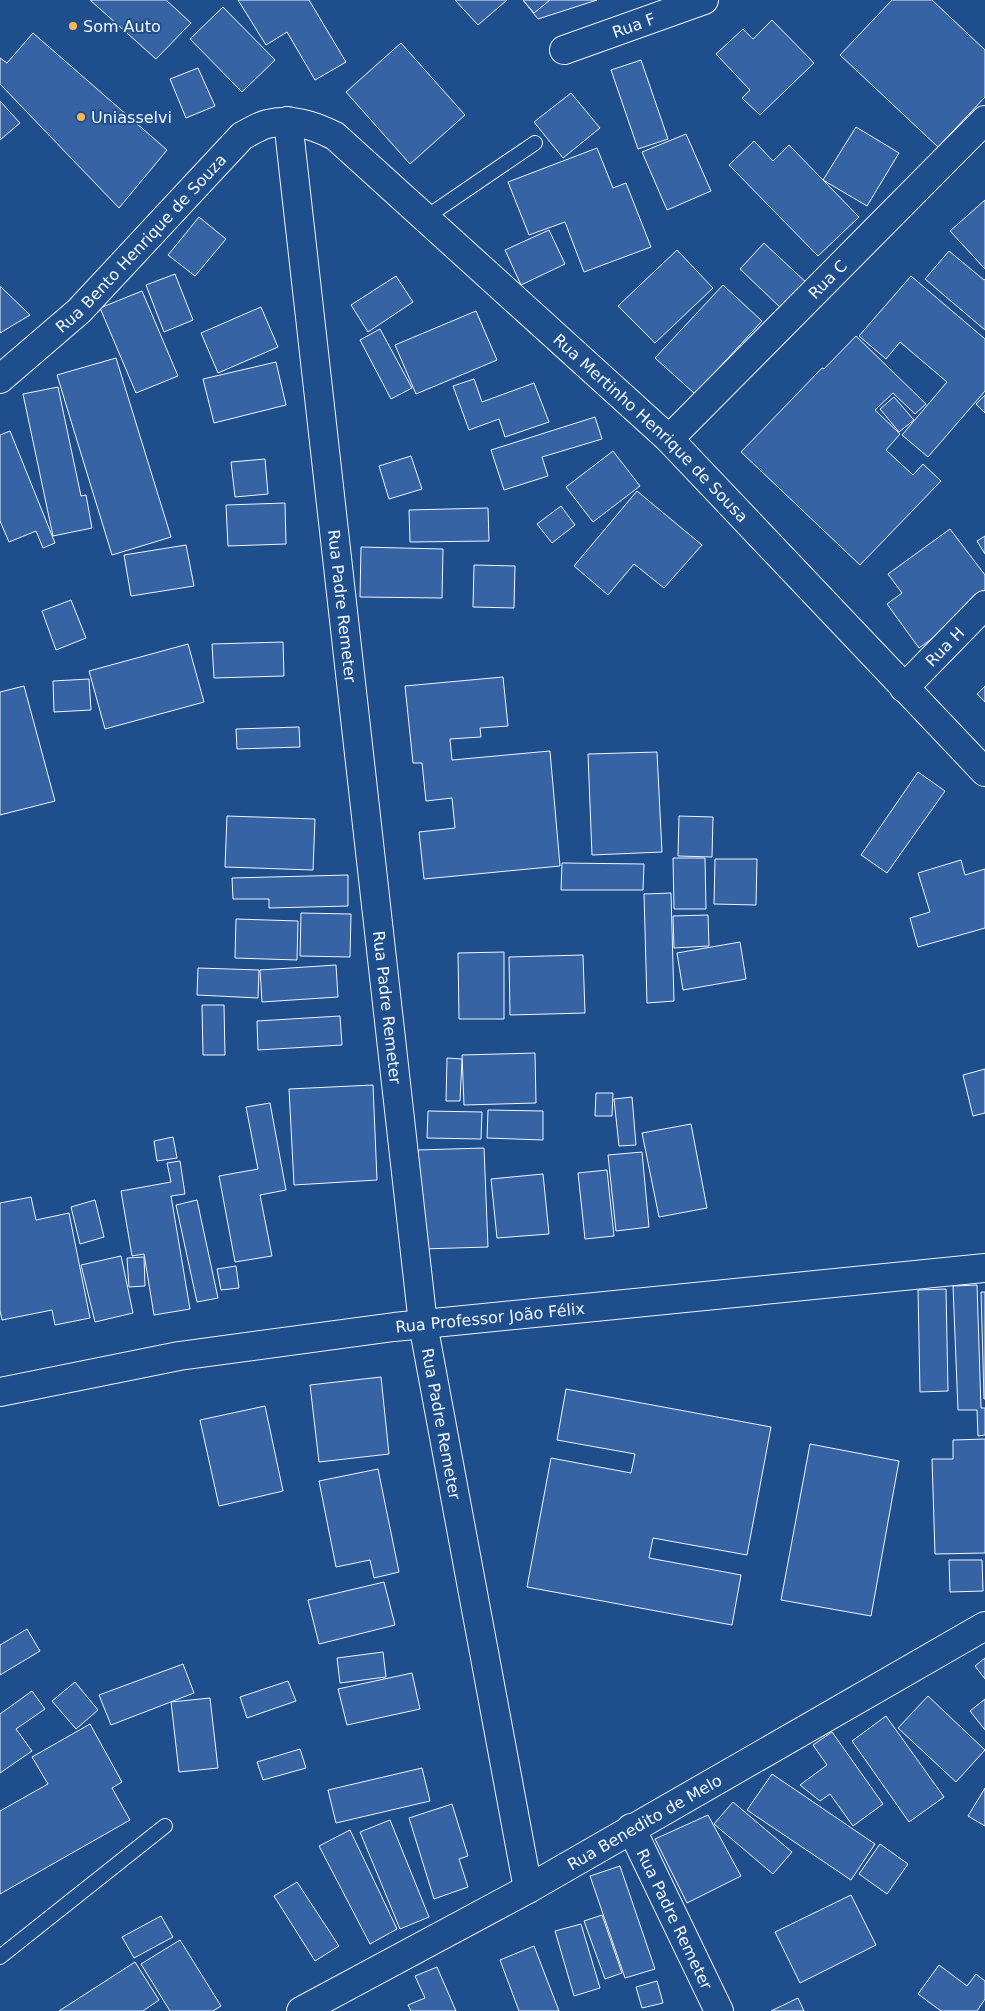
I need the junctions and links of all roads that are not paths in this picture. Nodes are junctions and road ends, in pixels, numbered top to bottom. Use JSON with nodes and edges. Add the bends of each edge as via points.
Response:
{"nodes":[{"id":1,"x":704,"y":0,"type":"edge"},
{"id":2,"x":564,"y":50,"type":"dead end"},
{"id":3,"x":985,"y":120,"type":"edge"},
{"id":4,"x":288,"y":121,"type":"junction"},
{"id":5,"x":535,"y":143,"type":"dead end"},
{"id":6,"x":425,"y":218,"type":"junction"},
{"id":7,"x":0,"y":379,"type":"edge"},
{"id":8,"x":669,"y":438,"type":"junction"},
{"id":9,"x":985,"y":605,"type":"edge"},
{"id":10,"x":904,"y":688,"type":"junction"},
{"id":11,"x":985,"y":772,"type":"edge"},
{"id":12,"x":985,"y":1268,"type":"edge"},
{"id":13,"x":423,"y":1324,"type":"junction"},
{"id":14,"x":0,"y":1392,"type":"edge"},
{"id":15,"x":985,"y":1626,"type":"edge"},
{"id":16,"x":164,"y":1826,"type":"dead end"},
{"id":17,"x":631,"y":1828,"type":"junction"},
{"id":18,"x":528,"y":1888,"type":"junction"},
{"id":19,"x":0,"y":1957,"type":"edge"},
{"id":20,"x":301,"y":2011,"type":"edge"},
{"id":21,"x":719,"y":2011,"type":"edge"}],
"edges":[{"from":1,"to":2,"type":"street","name":"Rua F"},
{"from":3,"to":8,"type":"street","name":"Rua C"},
{"from":4,"to":6,"type":"street","name":"Rua Mertinho Henrique de Sousa","via":[[313,125],[335,136]]},
{"from":4,"to":7,"type":"street","name":"Rua Bento Henrique de Souza","via":[[266,124],[242,136],[79,311]]},
{"from":4,"to":13,"type":"street","name":"Rua Padre Remeter"},
{"from":5,"to":6,"type":"lane"},
{"from":6,"to":8,"type":"street","name":"Rua Mertinho Henrique de Sousa"},
{"from":8,"to":10,"type":"street","name":"Rua Mertinho Henrique de Sousa"},
{"from":9,"to":10,"type":"street","name":"Rua H"},
{"from":10,"to":11,"type":"street","name":"Rua Mertinho Henrique de Sousa"},
{"from":12,"to":13,"type":"street","name":"Rua Professor João Félix"},
{"from":13,"to":14,"type":"street","name":"Rua Professor João Félix","via":[[179,1356]]},
{"from":13,"to":18,"type":"street","name":"Rua Padre Remeter"},
{"from":15,"to":17,"type":"street","name":"Rua Benedito de Melo"},
{"from":16,"to":19,"type":"lane"},
{"from":17,"to":18,"type":"street","name":"Rua Benedito de Melo"},
{"from":17,"to":21,"type":"street","name":"Rua Padre Remeter"},
{"from":18,"to":20,"type":"street","name":"Rua Benedito de Melo"}]}
